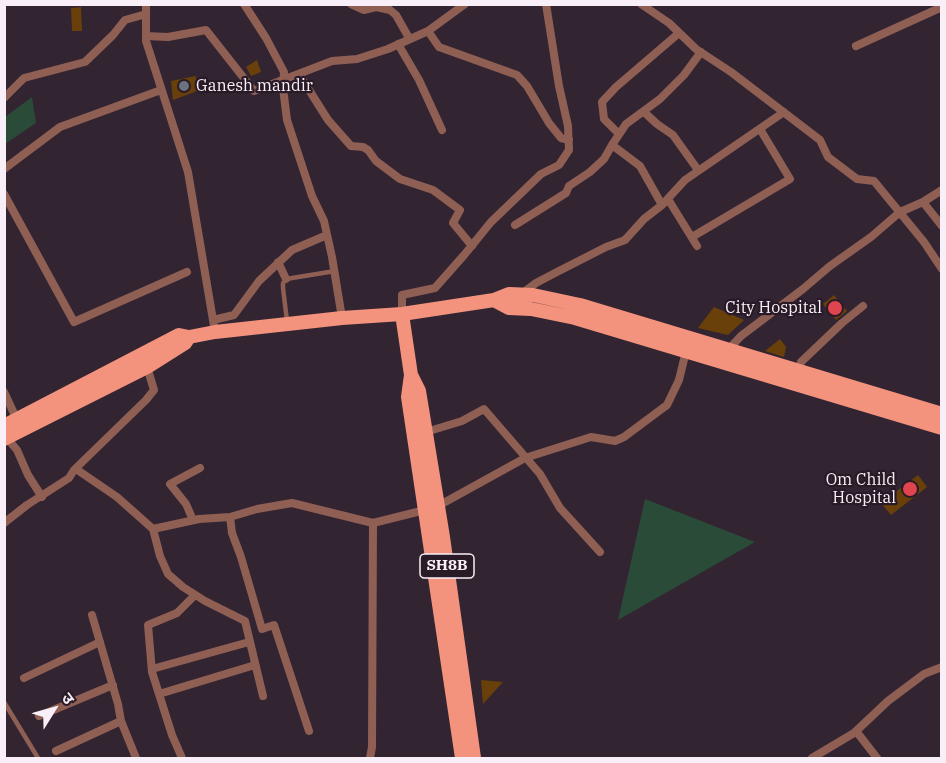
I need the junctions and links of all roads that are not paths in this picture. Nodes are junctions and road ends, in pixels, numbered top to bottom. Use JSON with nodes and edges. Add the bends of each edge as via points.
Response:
{"nodes":[{"id":1,"x":146,"y":4,"type":"edge"},
{"id":2,"x":244,"y":4,"type":"edge"},
{"id":3,"x":351,"y":4,"type":"edge"},
{"id":4,"x":465,"y":4,"type":"edge"},
{"id":5,"x":546,"y":4,"type":"edge"},
{"id":6,"x":641,"y":4,"type":"edge"},
{"id":7,"x":942,"y":7,"type":"edge"},
{"id":8,"x":146,"y":14,"type":"junction"},
{"id":9,"x":428,"y":31,"type":"junction"},
{"id":10,"x":679,"y":33,"type":"junction"},
{"id":11,"x":146,"y":36,"type":"junction"},
{"id":12,"x":409,"y":38,"type":"junction"},
{"id":13,"x":398,"y":44,"type":"junction"},
{"id":14,"x":856,"y":46,"type":"dead end"},
{"id":15,"x":701,"y":52,"type":"junction"},
{"id":16,"x":299,"y":74,"type":"junction"},
{"id":17,"x":284,"y":80,"type":"junction"},
{"id":18,"x":161,"y":90,"type":"junction"},
{"id":19,"x":4,"y":98,"type":"edge"},
{"id":20,"x":644,"y":112,"type":"junction"},
{"id":21,"x":784,"y":112,"type":"junction"},
{"id":22,"x":760,"y":129,"type":"junction"},
{"id":23,"x":442,"y":130,"type":"dead end"},
{"id":24,"x":619,"y":134,"type":"junction"},
{"id":25,"x":569,"y":140,"type":"junction"},
{"id":26,"x":612,"y":145,"type":"junction"},
{"id":27,"x":4,"y":169,"type":"edge"},
{"id":28,"x":698,"y":171,"type":"junction"},
{"id":29,"x":942,"y":190,"type":"edge"},
{"id":30,"x":4,"y":194,"type":"edge"},
{"id":31,"x":665,"y":202,"type":"junction"},
{"id":32,"x":922,"y":202,"type":"junction"},
{"id":33,"x":900,"y":212,"type":"junction"},
{"id":34,"x":515,"y":225,"type":"dead end"},
{"id":35,"x":942,"y":225,"type":"edge"},
{"id":36,"x":327,"y":235,"type":"junction"},
{"id":37,"x":692,"y":237,"type":"junction"},
{"id":38,"x":472,"y":246,"type":"junction"},
{"id":39,"x":697,"y":246,"type":"dead end"},
{"id":40,"x":278,"y":262,"type":"junction"},
{"id":41,"x":942,"y":269,"type":"edge"},
{"id":42,"x":335,"y":271,"type":"junction"},
{"id":43,"x":186,"y":272,"type":"dead end"},
{"id":44,"x":286,"y":279,"type":"junction"},
{"id":45,"x":520,"y":295,"type":"junction"},
{"id":46,"x":494,"y":300,"type":"junction"},
{"id":47,"x":863,"y":306,"type":"dead end"},
{"id":48,"x":402,"y":314,"type":"junction"},
{"id":49,"x":342,"y":318,"type":"junction"},
{"id":50,"x":288,"y":324,"type":"junction"},
{"id":51,"x":214,"y":326,"type":"junction"},
{"id":52,"x":649,"y":333,"type":"junction"},
{"id":53,"x":189,"y":337,"type":"junction"},
{"id":54,"x":686,"y":351,"type":"junction"},
{"id":55,"x":725,"y":356,"type":"junction"},
{"id":56,"x":147,"y":367,"type":"junction"},
{"id":57,"x":798,"y":371,"type":"junction"},
{"id":58,"x":411,"y":375,"type":"junction"},
{"id":59,"x":4,"y":392,"type":"edge"},
{"id":60,"x":942,"y":414,"type":"edge"},
{"id":61,"x":942,"y":428,"type":"edge"},
{"id":62,"x":11,"y":431,"type":"edge"},
{"id":63,"x":426,"y":432,"type":"junction"},
{"id":64,"x":525,"y":458,"type":"junction"},
{"id":65,"x":200,"y":468,"type":"dead end"},
{"id":66,"x":76,"y":469,"type":"junction"},
{"id":67,"x":42,"y":497,"type":"junction"},
{"id":68,"x":431,"y":508,"type":"junction"},
{"id":69,"x":230,"y":517,"type":"junction"},
{"id":70,"x":193,"y":520,"type":"junction"},
{"id":71,"x":4,"y":523,"type":"edge"},
{"id":72,"x":373,"y":523,"type":"junction"},
{"id":73,"x":153,"y":530,"type":"junction"},
{"id":74,"x":600,"y":552,"type":"dead end"},
{"id":75,"x":195,"y":595,"type":"junction"},
{"id":76,"x":92,"y":615,"type":"dead end"},
{"id":77,"x":100,"y":642,"type":"junction"},
{"id":78,"x":249,"y":642,"type":"junction"},
{"id":79,"x":255,"y":665,"type":"junction"},
{"id":80,"x":942,"y":667,"type":"edge"},
{"id":81,"x":152,"y":669,"type":"junction"},
{"id":82,"x":24,"y":678,"type":"dead end"},
{"id":83,"x":113,"y":685,"type":"junction"},
{"id":84,"x":159,"y":694,"type":"junction"},
{"id":85,"x":263,"y":696,"type":"dead end"},
{"id":86,"x":4,"y":702,"type":"edge"},
{"id":87,"x":39,"y":716,"type":"dead end"},
{"id":88,"x":121,"y":721,"type":"junction"},
{"id":89,"x":309,"y":731,"type":"dead end"},
{"id":90,"x":856,"y":731,"type":"junction"},
{"id":91,"x":56,"y":751,"type":"dead end"},
{"id":92,"x":38,"y":759,"type":"edge"},
{"id":93,"x":136,"y":759,"type":"edge"},
{"id":94,"x":182,"y":759,"type":"edge"},
{"id":95,"x":370,"y":759,"type":"edge"},
{"id":96,"x":462,"y":759,"type":"edge"},
{"id":97,"x":474,"y":759,"type":"edge"},
{"id":98,"x":812,"y":759,"type":"edge"},
{"id":99,"x":877,"y":759,"type":"edge"}],
"edges":[{"from":1,"to":8,"type":"street"},
{"from":2,"to":17,"type":"street","via":[[284,72]]},
{"from":3,"to":12,"type":"street","via":[[364,10],[390,10]]},
{"from":4,"to":9,"type":"street"},
{"from":5,"to":25,"type":"street"},
{"from":6,"to":10,"type":"street"},
{"from":7,"to":14,"type":"street"},
{"from":8,"to":11,"type":"street"},
{"from":8,"to":19,"type":"street","via":[[125,20],[85,62],[24,78]]},
{"from":9,"to":12,"type":"street"},
{"from":9,"to":25,"type":"street","via":[[439,47],[517,75],[549,123],[561,138]]},
{"from":10,"to":15,"type":"street"},
{"from":10,"to":24,"type":"street","via":[[602,102],[604,119]]},
{"from":11,"to":17,"type":"street","via":[[168,37],[206,30],[254,91]]},
{"from":11,"to":18,"type":"street"},
{"from":12,"to":13,"type":"street"},
{"from":13,"to":16,"type":"street"},
{"from":13,"to":23,"type":"street"},
{"from":15,"to":20,"type":"street","via":[[684,75]]},
{"from":15,"to":21,"type":"street"},
{"from":16,"to":17,"type":"street"},
{"from":16,"to":38,"type":"street","via":[[328,120],[351,146],[369,150],[376,161],[399,179],[433,190],[460,210],[453,223]]},
{"from":17,"to":36,"type":"street","via":[[286,120]]},
{"from":18,"to":27,"type":"street","via":[[60,127]]},
{"from":18,"to":51,"type":"street","via":[[188,172]]},
{"from":20,"to":24,"type":"street"},
{"from":20,"to":28,"type":"street","via":[[673,135]]},
{"from":21,"to":22,"type":"street"},
{"from":21,"to":33,"type":"street","via":[[820,140],[828,158],[857,179],[874,181]]},
{"from":22,"to":28,"type":"street"},
{"from":22,"to":37,"type":"street","via":[[789,179]]},
{"from":24,"to":26,"type":"street"},
{"from":25,"to":38,"type":"street","via":[[569,150],[560,165],[541,174],[514,198]]},
{"from":26,"to":31,"type":"street","via":[[640,166]]},
{"from":26,"to":34,"type":"street","via":[[604,159],[569,186],[566,194]]},
{"from":28,"to":31,"type":"street"},
{"from":29,"to":32,"type":"street"},
{"from":30,"to":43,"type":"street","via":[[74,322]]},
{"from":31,"to":37,"type":"street"},
{"from":31,"to":45,"type":"street","via":[[625,240],[545,278]]},
{"from":32,"to":33,"type":"street"},
{"from":32,"to":35,"type":"street"},
{"from":33,"to":41,"type":"street"},
{"from":33,"to":55,"type":"street","via":[[741,336]]},
{"from":36,"to":40,"type":"street","via":[[292,250]]},
{"from":36,"to":42,"type":"street"},
{"from":37,"to":39,"type":"street"},
{"from":38,"to":48,"type":"street","via":[[435,288],[402,295]]},
{"from":40,"to":44,"type":"street"},
{"from":40,"to":51,"type":"street","via":[[234,315]]},
{"from":42,"to":44,"type":"lane"},
{"from":42,"to":49,"type":"street"},
{"from":44,"to":50,"type":"lane","via":[[283,288]]},
{"from":45,"to":46,"type":"main road","via":[[509,294]]},
{"from":45,"to":52,"type":"main road","via":[[580,305]]},
{"from":46,"to":48,"type":"main road"},
{"from":46,"to":52,"type":"main road","via":[[509,308]]},
{"from":47,"to":57,"type":"street","via":[[801,363]]},
{"from":48,"to":49,"type":"main road"},
{"from":48,"to":58,"type":"main road","number":"SH8B"},
{"from":49,"to":50,"type":"main road"},
{"from":50,"to":51,"type":"main road"},
{"from":51,"to":53,"type":"main road"},
{"from":52,"to":54,"type":"main road"},
{"from":52,"to":55,"type":"main road"},
{"from":53,"to":56,"type":"main road"},
{"from":53,"to":62,"type":"main road","via":[[179,335]]},
{"from":54,"to":55,"type":"main road"},
{"from":54,"to":64,"type":"street","via":[[679,380],[667,405],[624,437],[615,441],[591,437]]},
{"from":55,"to":57,"type":"main road"},
{"from":55,"to":61,"type":"main road"},
{"from":56,"to":62,"type":"main road"},
{"from":56,"to":66,"type":"street","via":[[154,390]]},
{"from":57,"to":60,"type":"main road"},
{"from":58,"to":63,"type":"main road","number":"SH8B","via":[[419,391]]},
{"from":58,"to":68,"type":"main road","number":"SH8B","via":[[408,397]]},
{"from":59,"to":62,"type":"street"},
{"from":62,"to":67,"type":"street","via":[[28,475]]},
{"from":63,"to":64,"type":"street","via":[[462,421],[484,409]]},
{"from":63,"to":68,"type":"main road","number":"SH8B"},
{"from":64,"to":68,"type":"street"},
{"from":64,"to":74,"type":"street","via":[[540,474],[560,508]]},
{"from":65,"to":70,"type":"street","via":[[170,484]]},
{"from":66,"to":67,"type":"street"},
{"from":66,"to":73,"type":"street","via":[[117,497]]},
{"from":67,"to":71,"type":"street"},
{"from":68,"to":72,"type":"street"},
{"from":68,"to":96,"type":"main road","number":"SH8B"},
{"from":68,"to":97,"type":"main road","number":"SH8B"},
{"from":69,"to":70,"type":"street"},
{"from":69,"to":72,"type":"street","via":[[292,502]]},
{"from":69,"to":89,"type":"street","via":[[262,629],[274,625]]},
{"from":70,"to":73,"type":"street"},
{"from":72,"to":95,"type":"street"},
{"from":73,"to":75,"type":"street","via":[[168,574]]},
{"from":75,"to":78,"type":"street","via":[[245,621]]},
{"from":75,"to":81,"type":"street","via":[[177,613],[148,625]]},
{"from":76,"to":77,"type":"street"},
{"from":77,"to":82,"type":"street"},
{"from":77,"to":83,"type":"street"},
{"from":78,"to":79,"type":"street"},
{"from":78,"to":81,"type":"street"},
{"from":79,"to":84,"type":"street"},
{"from":79,"to":85,"type":"street"},
{"from":80,"to":90,"type":"street","via":[[924,674]]},
{"from":81,"to":84,"type":"street"},
{"from":83,"to":87,"type":"street"},
{"from":83,"to":88,"type":"street"},
{"from":84,"to":94,"type":"street"},
{"from":86,"to":92,"type":"lane"},
{"from":88,"to":91,"type":"street"},
{"from":88,"to":93,"type":"street"},
{"from":90,"to":98,"type":"street"},
{"from":90,"to":99,"type":"street"}]}
